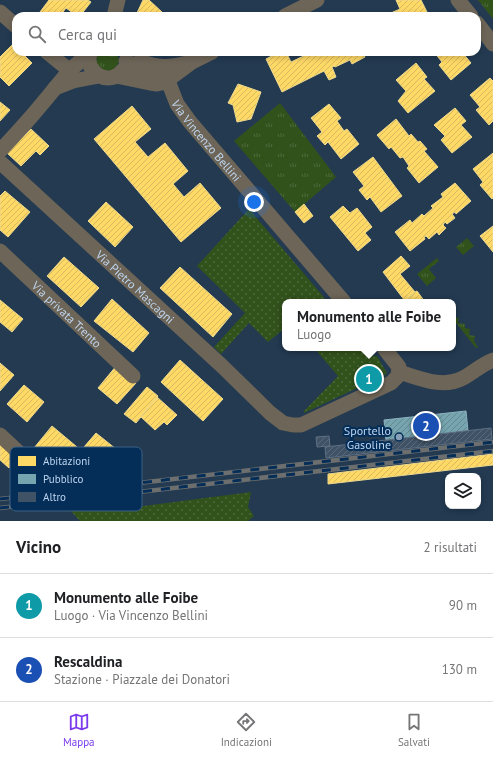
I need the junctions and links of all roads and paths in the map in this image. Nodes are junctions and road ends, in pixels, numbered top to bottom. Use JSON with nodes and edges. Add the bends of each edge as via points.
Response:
{"nodes":[{"id":1,"x":118,"y":0,"type":"edge"},
{"id":2,"x":318,"y":0,"type":"edge"},
{"id":3,"x":458,"y":0,"type":"edge"},
{"id":4,"x":0,"y":12,"type":"edge"},
{"id":5,"x":115,"y":12,"type":"edge"},
{"id":6,"x":293,"y":12,"type":"edge"},
{"id":7,"x":468,"y":12,"type":"edge"},
{"id":8,"x":12,"y":22,"type":"edge"},
{"id":9,"x":481,"y":28,"type":"edge"},
{"id":10,"x":493,"y":44,"type":"edge"},
{"id":11,"x":52,"y":56,"type":"edge"},
{"id":12,"x":86,"y":56,"type":"edge"},
{"id":13,"x":90,"y":56,"type":"edge"},
{"id":14,"x":126,"y":56,"type":"edge"},
{"id":15,"x":204,"y":56,"type":"edge"},
{"id":16,"x":192,"y":62,"type":"junction"},
{"id":17,"x":66,"y":67,"type":"junction"},
{"id":18,"x":99,"y":76,"type":"junction"},
{"id":19,"x":116,"y":76,"type":"junction"},
{"id":20,"x":165,"y":82,"type":"junction"},
{"id":21,"x":56,"y":88,"type":"junction"},
{"id":22,"x":0,"y":151,"type":"edge"},
{"id":23,"x":0,"y":162,"type":"edge"},
{"id":24,"x":0,"y":251,"type":"edge"},
{"id":25,"x":341,"y":299,"type":"edge"},
{"id":26,"x":386,"y":351,"type":"edge"},
{"id":27,"x":492,"y":360,"type":"edge"},
{"id":28,"x":400,"y":372,"type":"junction"},
{"id":29,"x":134,"y":376,"type":"dead end"},
{"id":30,"x":0,"y":435,"type":"edge"},
{"id":31,"x":13,"y":447,"type":"edge"}],
"edges":[{"from":1,"to":5,"type":"street"},
{"from":2,"to":6,"type":"street"},
{"from":3,"to":7,"type":"street"},
{"from":4,"to":8,"type":"street"},
{"from":9,"to":10,"type":"street"},
{"from":11,"to":17,"type":"street"},
{"from":12,"to":17,"type":"street"},
{"from":13,"to":18,"type":"street","via":[[90,66]]},
{"from":14,"to":16,"type":"street","via":[[165,68]]},
{"from":14,"to":19,"type":"street","via":[[121,72]]},
{"from":14,"to":20,"type":"street"},
{"from":15,"to":16,"type":"street"},
{"from":16,"to":20,"type":"street"},
{"from":17,"to":21,"type":"street"},
{"from":18,"to":19,"type":"street"},
{"from":18,"to":21,"type":"street","via":[[73,81]]},
{"from":19,"to":20,"type":"street","via":[[157,84]]},
{"from":20,"to":25,"type":"street","name":"Via Vincenzo Bellini","via":[[170,86],[177,104],[190,122]]},
{"from":21,"to":22,"type":"street"},
{"from":23,"to":28,"type":"street","name":"Via Pietro Mascagni","via":[[283,423],[301,425],[391,382]]},
{"from":24,"to":29,"type":"street","name":"Via privata Trento"},
{"from":26,"to":28,"type":"street"},
{"from":27,"to":28,"type":"street","via":[[462,379],[449,383],[436,383]]},
{"from":30,"to":31,"type":"street"}]}
